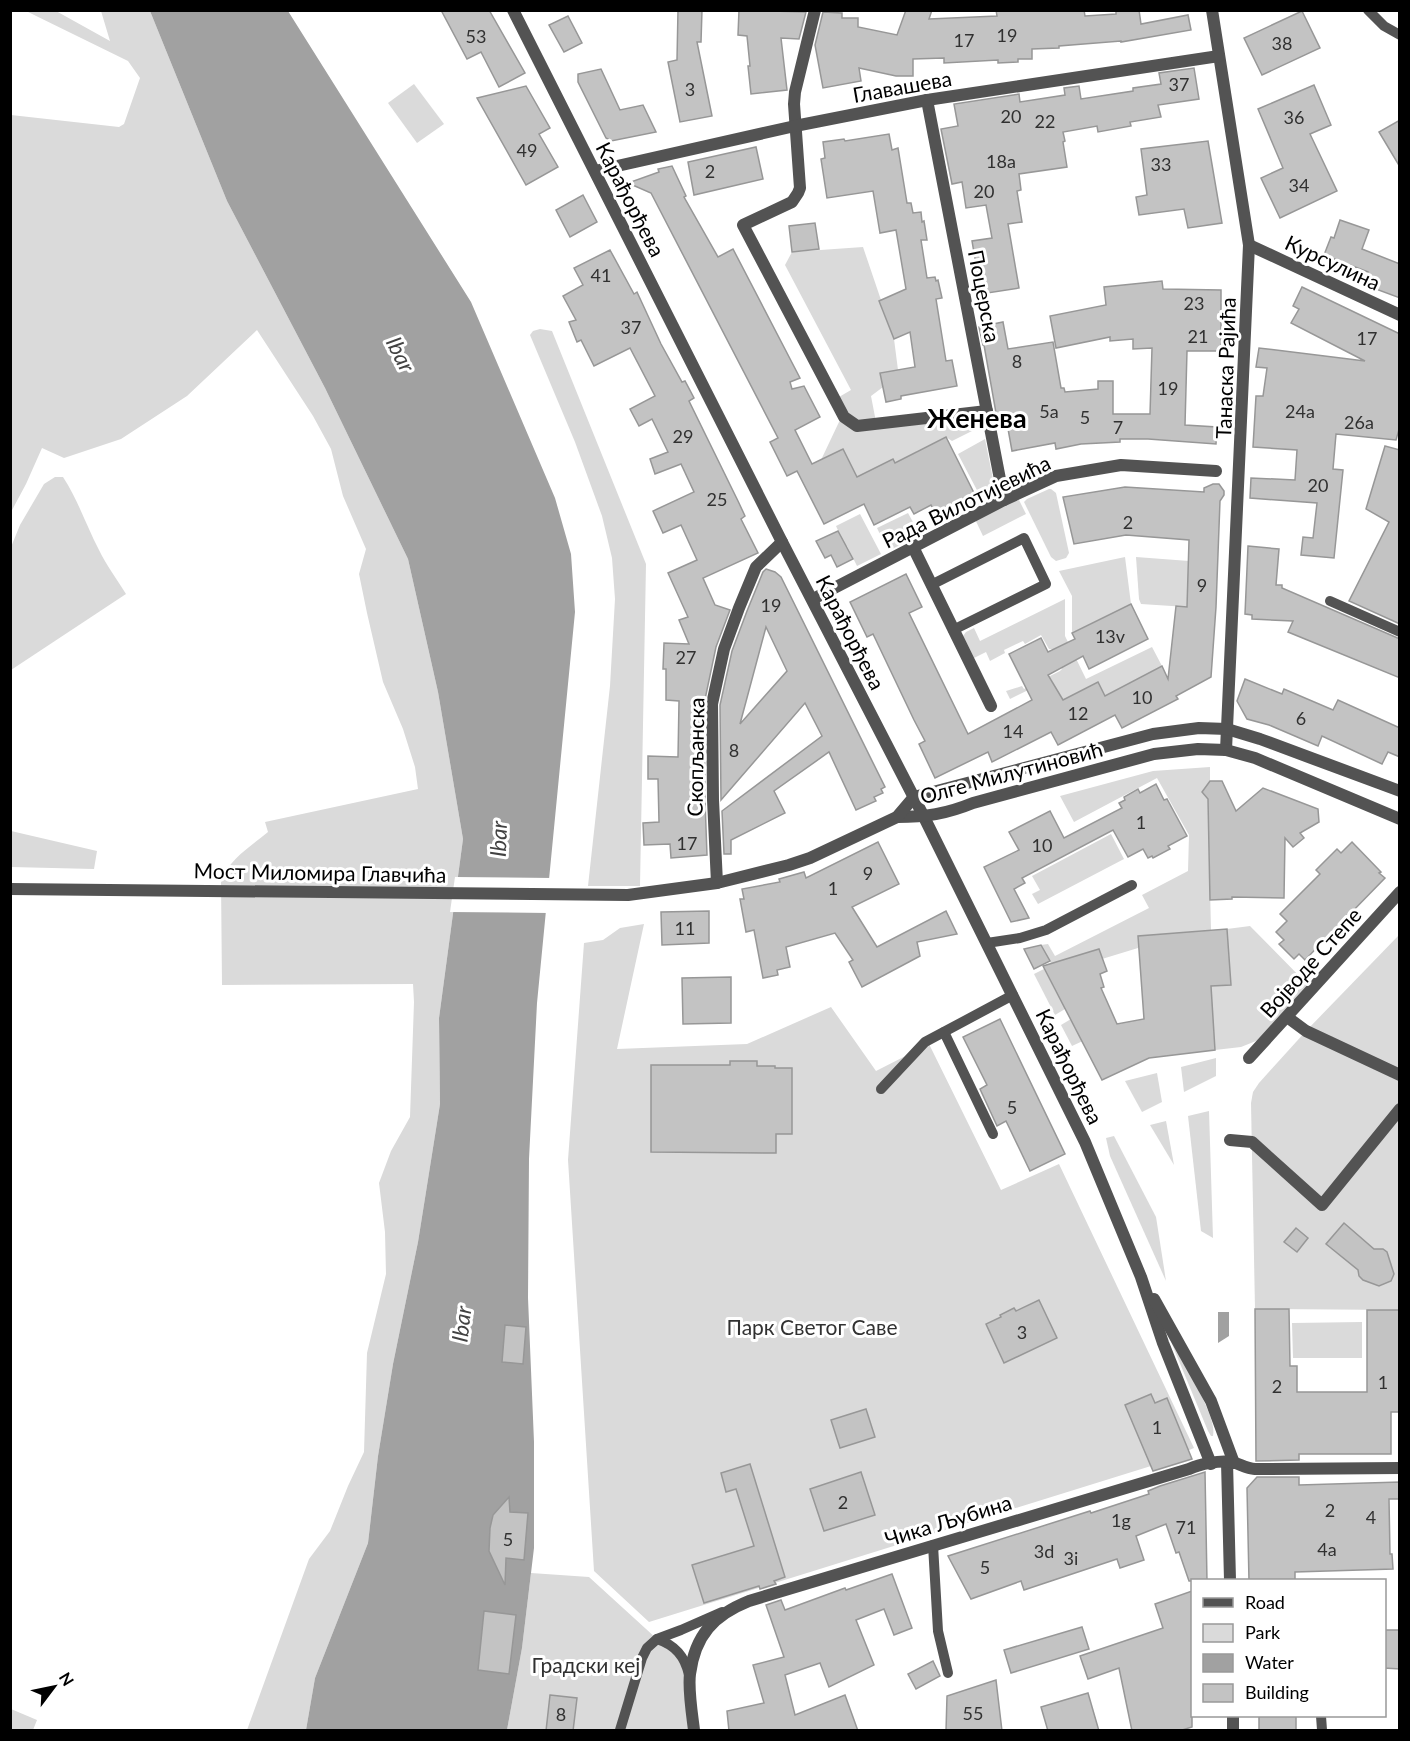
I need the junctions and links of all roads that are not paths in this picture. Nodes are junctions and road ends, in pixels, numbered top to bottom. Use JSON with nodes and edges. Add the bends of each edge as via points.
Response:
{"nodes":[{"id":1,"x":513,"y":10,"type":"edge"},
{"id":2,"x":815,"y":10,"type":"edge"},
{"id":3,"x":1212,"y":10,"type":"edge"},
{"id":4,"x":1368,"y":10,"type":"edge"},
{"id":5,"x":1400,"y":35,"type":"edge"},
{"id":6,"x":1219,"y":56,"type":"junction"},
{"id":7,"x":927,"y":100,"type":"junction"},
{"id":8,"x":795,"y":126,"type":"junction"},
{"id":9,"x":595,"y":171,"type":"junction"},
{"id":10,"x":1249,"y":244,"type":"junction"},
{"id":11,"x":1400,"y":315,"type":"edge"},
{"id":12,"x":987,"y":411,"type":"junction"},
{"id":13,"x":1216,"y":471,"type":"dead end"},
{"id":14,"x":1004,"y":500,"type":"junction"},
{"id":15,"x":783,"y":542,"type":"junction"},
{"id":16,"x":913,"y":547,"type":"junction"},
{"id":17,"x":931,"y":585,"type":"junction"},
{"id":18,"x":813,"y":599,"type":"junction"},
{"id":19,"x":1330,"y":601,"type":"dead end"},
{"id":20,"x":953,"y":630,"type":"junction"},
{"id":21,"x":1400,"y":632,"type":"edge"},
{"id":22,"x":991,"y":706,"type":"dead end"},
{"id":23,"x":1227,"y":729,"type":"junction"},
{"id":24,"x":1226,"y":750,"type":"junction"},
{"id":25,"x":1400,"y":791,"type":"edge"},
{"id":26,"x":914,"y":797,"type":"junction"},
{"id":27,"x":897,"y":817,"type":"junction"},
{"id":28,"x":924,"y":817,"type":"junction"},
{"id":29,"x":1400,"y":819,"type":"edge"},
{"id":30,"x":717,"y":883,"type":"junction"},
{"id":31,"x":1132,"y":885,"type":"dead end"},
{"id":32,"x":10,"y":889,"type":"edge"},
{"id":33,"x":1400,"y":892,"type":"edge"},
{"id":34,"x":987,"y":943,"type":"junction"},
{"id":35,"x":1013,"y":995,"type":"junction"},
{"id":36,"x":1287,"y":1017,"type":"junction"},
{"id":37,"x":944,"y":1032,"type":"junction"},
{"id":38,"x":1249,"y":1058,"type":"dead end"},
{"id":39,"x":1400,"y":1076,"type":"edge"},
{"id":40,"x":881,"y":1089,"type":"dead end"},
{"id":41,"x":1400,"y":1109,"type":"edge"},
{"id":42,"x":993,"y":1134,"type":"dead end"},
{"id":43,"x":1230,"y":1140,"type":"dead end"},
{"id":44,"x":1141,"y":1277,"type":"junction"},
{"id":45,"x":1231,"y":1462,"type":"junction"},
{"id":46,"x":1211,"y":1464,"type":"junction"},
{"id":47,"x":1400,"y":1468,"type":"edge"},
{"id":48,"x":933,"y":1545,"type":"junction"},
{"id":49,"x":1230,"y":1579,"type":"edge"},
{"id":50,"x":733,"y":1607,"type":"junction"},
{"id":51,"x":657,"y":1639,"type":"junction"},
{"id":52,"x":948,"y":1673,"type":"dead end"},
{"id":53,"x":689,"y":1675,"type":"junction"},
{"id":54,"x":620,"y":1731,"type":"edge"},
{"id":55,"x":694,"y":1731,"type":"edge"}],
"edges":[{"from":1,"to":9,"type":"street","name":"Карађорђева"},
{"from":2,"to":8,"type":"street","via":[[795,92]]},
{"from":3,"to":6,"type":"street","name":"Танаска Рајића"},
{"from":4,"to":5,"type":"lane"},
{"from":6,"to":7,"type":"street","name":"Главашева"},
{"from":6,"to":10,"type":"street","name":"Танаска Рајића"},
{"from":7,"to":8,"type":"street","name":"Главашева"},
{"from":7,"to":12,"type":"street","name":"Поцерска"},
{"from":8,"to":9,"type":"street","name":"Главашева"},
{"from":8,"to":12,"type":"street","via":[[798,193],[792,202],[743,225],[844,417],[857,426]]},
{"from":9,"to":15,"type":"street","name":"Карађорђева"},
{"from":10,"to":11,"type":"street","name":"Курсулина"},
{"from":10,"to":23,"type":"street","name":"Танаска Рајића"},
{"from":12,"to":14,"type":"street","name":"Поцерска"},
{"from":13,"to":14,"type":"street","name":"Рада Вилотијевића","via":[[1120,465],[1056,476]]},
{"from":14,"to":16,"type":"street","name":"Рада Вилотијевића"},
{"from":15,"to":18,"type":"street","name":"Карађорђева"},
{"from":15,"to":30,"type":"street","name":"Скопљанска","via":[[756,567],[724,649],[712,704]]},
{"from":16,"to":17,"type":"street"},
{"from":16,"to":18,"type":"street","name":"Рада Вилотијевића"},
{"from":17,"to":20,"type":"street"},
{"from":17,"to":20,"type":"lane","via":[[1024,538],[1046,584]]},
{"from":18,"to":26,"type":"street","name":"Карађорђева"},
{"from":19,"to":21,"type":"lane"},
{"from":20,"to":22,"type":"street"},
{"from":23,"to":24,"type":"street","name":"Танаска Рајића"},
{"from":23,"to":25,"type":"street","name":"Олге Милутиновић"},
{"from":23,"to":26,"type":"street","name":"Олге Милутиновић","via":[[1153,734]]},
{"from":24,"to":28,"type":"street","name":"Олге Милутиновић","via":[[1154,754]]},
{"from":24,"to":29,"type":"street","name":"Олге Милутиновић","via":[[1256,758]]},
{"from":26,"to":27,"type":"street","name":"Олге Милутиновић"},
{"from":26,"to":28,"type":"street","name":"Карађорђева"},
{"from":27,"to":28,"type":"street","name":"Олге Милутиновић"},
{"from":27,"to":30,"type":"street","via":[[810,858]]},
{"from":28,"to":34,"type":"street","name":"Карађорђева"},
{"from":30,"to":32,"type":"street","name":"Мост Миломира Главчића","via":[[628,895]]},
{"from":31,"to":34,"type":"lane","via":[[1046,930]]},
{"from":33,"to":36,"type":"street","name":"Војводе Степе"},
{"from":34,"to":35,"type":"street","name":"Карађорђева"},
{"from":35,"to":37,"type":"lane"},
{"from":35,"to":44,"type":"street","name":"Карађорђева","via":[[1085,1142]]},
{"from":36,"to":38,"type":"street","name":"Војводе Степе"},
{"from":36,"to":39,"type":"street","via":[[1306,1031]]},
{"from":37,"to":40,"type":"lane","via":[[925,1042]]},
{"from":37,"to":42,"type":"lane"},
{"from":41,"to":43,"type":"street","via":[[1322,1205],[1252,1142]]},
{"from":44,"to":45,"type":"street","name":"Карађорђева","via":[[1211,1401]]},
{"from":44,"to":46,"type":"street","name":"Карађорђева","via":[[1162,1343]]},
{"from":45,"to":46,"type":"street","name":"Чика Љубина"},
{"from":45,"to":47,"type":"street","name":"Чика Љубина","via":[[1255,1469]]},
{"from":45,"to":49,"type":"street","name":"Карађорђева"},
{"from":46,"to":48,"type":"street","name":"Чика Љубина","via":[[1202,1463]]},
{"from":48,"to":50,"type":"street","name":"Чика Љубина"},
{"from":48,"to":52,"type":"lane","via":[[938,1631]]},
{"from":50,"to":51,"type":"lane"},
{"from":50,"to":53,"type":"street","name":"Чика Љубина","via":[[705,1630],[696,1646]]},
{"from":51,"to":53,"type":"lane","via":[[680,1652]]},
{"from":51,"to":54,"type":"lane","via":[[642,1658]]},
{"from":53,"to":55,"type":"street"}]}
